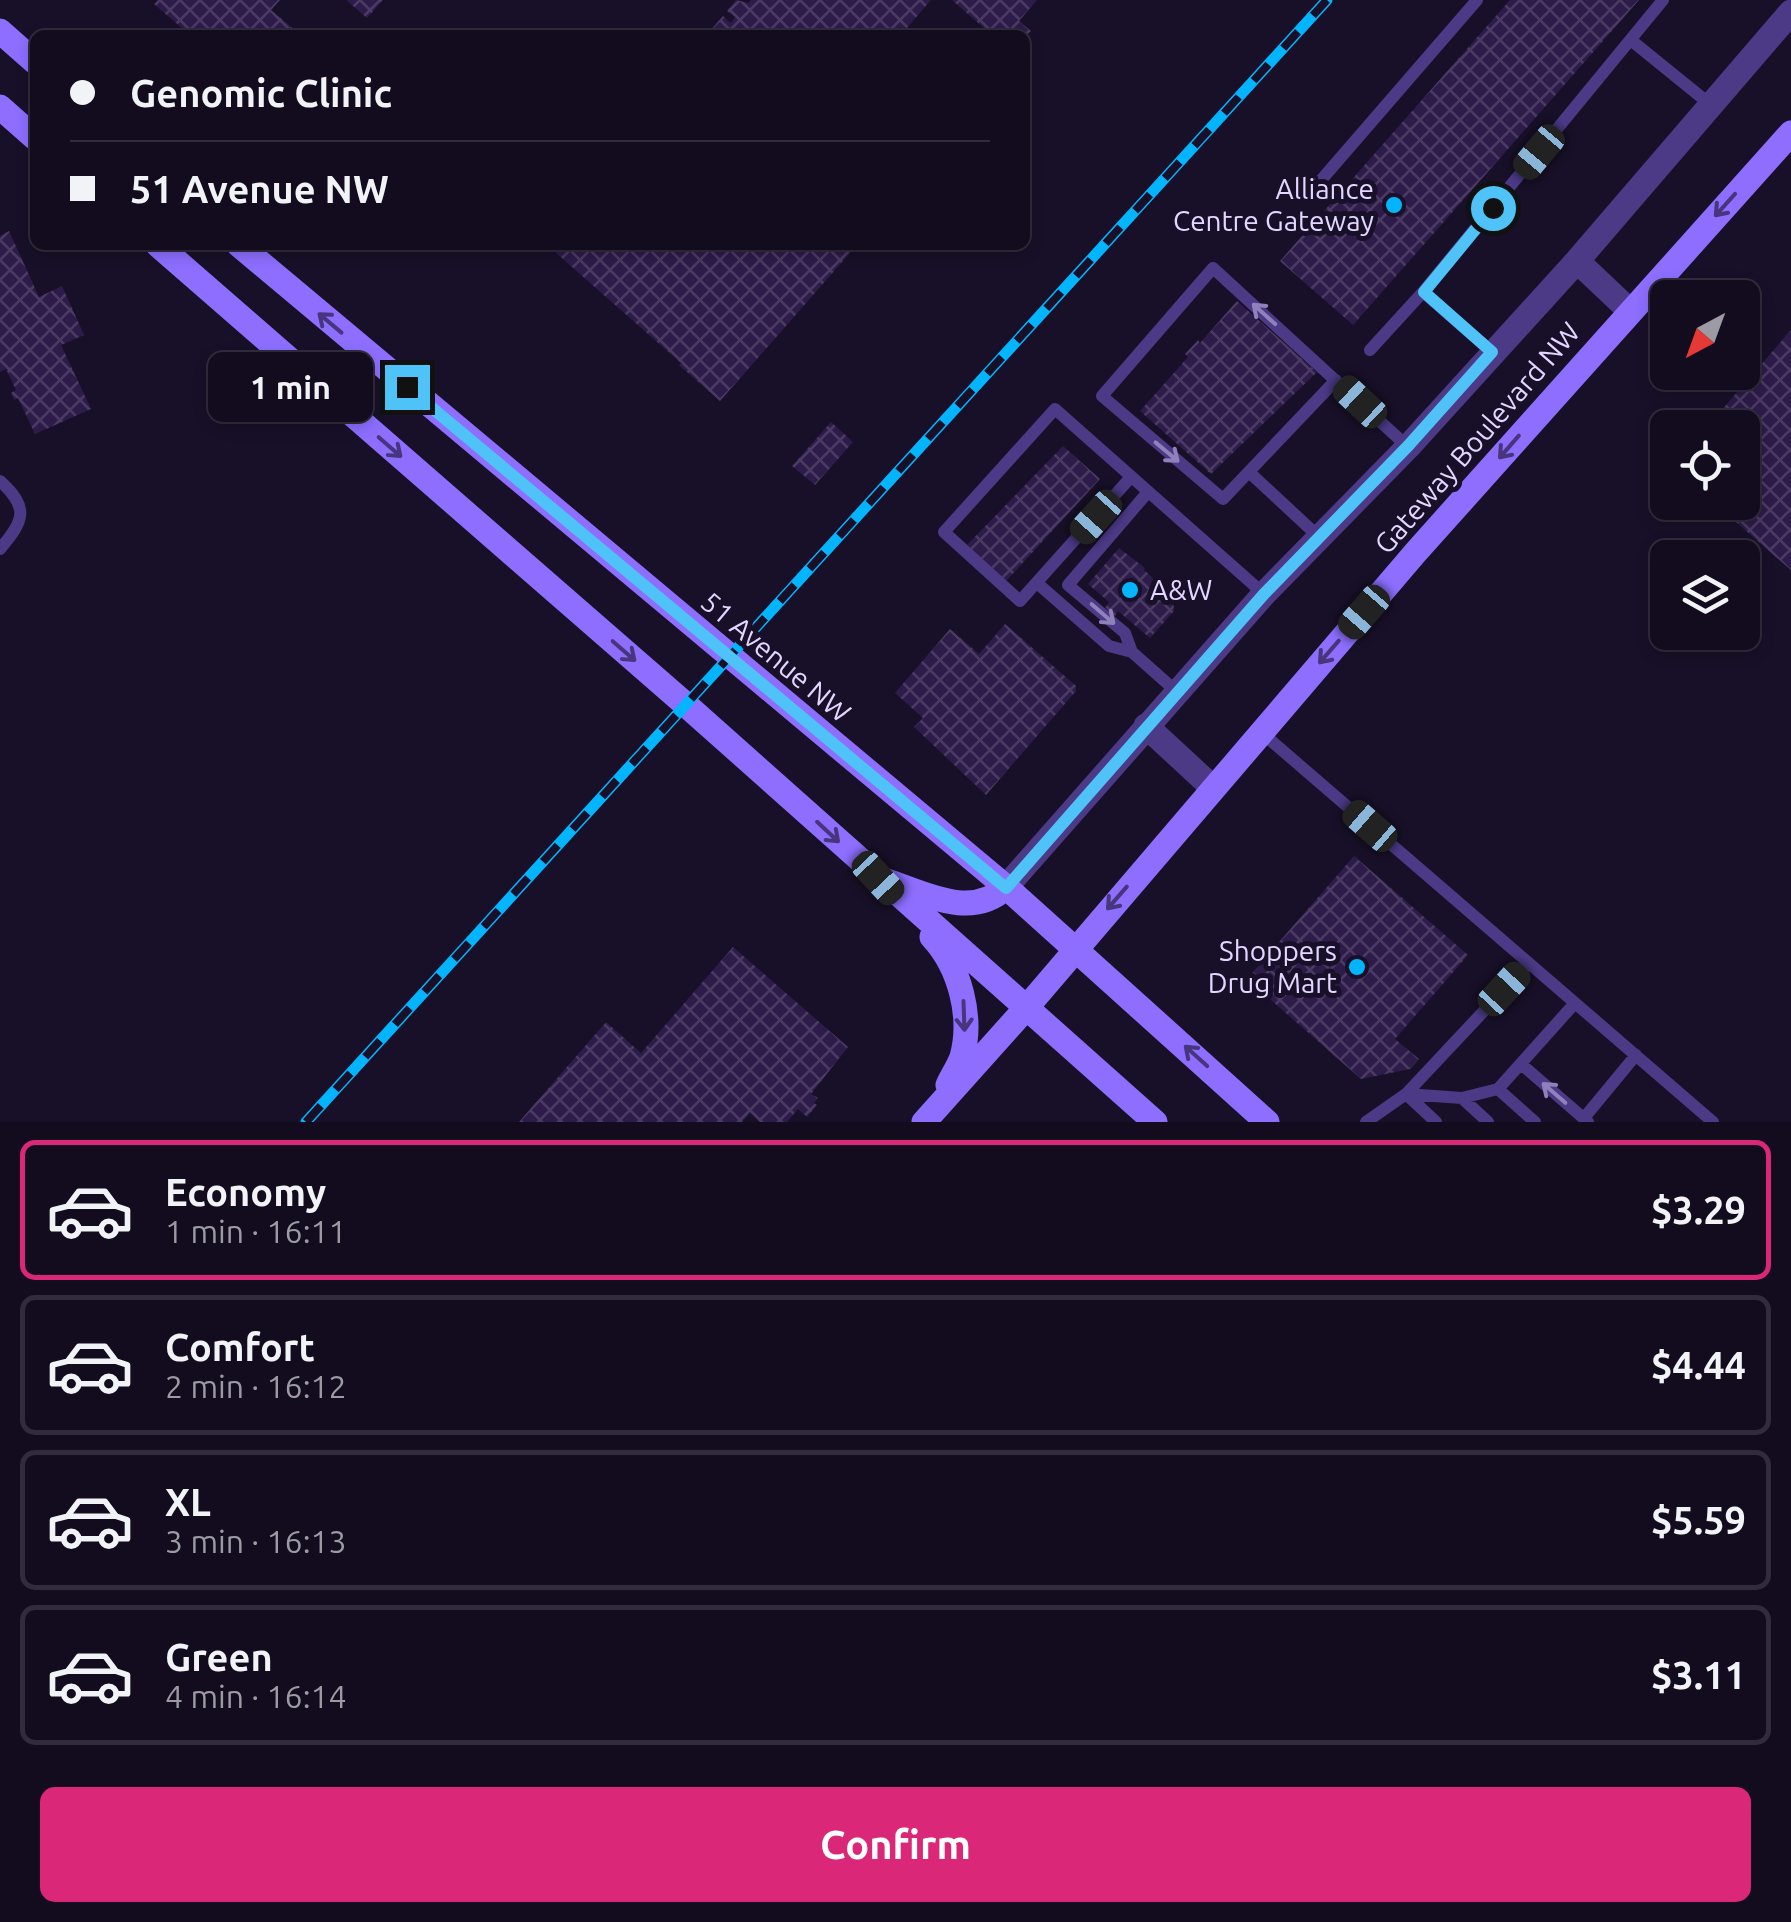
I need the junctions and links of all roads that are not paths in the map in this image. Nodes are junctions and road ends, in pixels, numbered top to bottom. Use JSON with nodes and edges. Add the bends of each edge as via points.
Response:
{"nodes":[{"id":1,"x":1477,"y":0,"type":"edge"},
{"id":2,"x":1663,"y":0,"type":"edge"},
{"id":3,"x":1791,"y":12,"type":"edge"},
{"id":4,"x":0,"y":31,"type":"edge"},
{"id":5,"x":1632,"y":41,"type":"junction"},
{"id":6,"x":30,"y":58,"type":"edge"},
{"id":7,"x":1711,"y":105,"type":"junction"},
{"id":8,"x":0,"y":108,"type":"edge"},
{"id":9,"x":30,"y":134,"type":"edge"},
{"id":10,"x":1790,"y":136,"type":"edge"},
{"id":11,"x":1316,"y":186,"type":"dead end"},
{"id":12,"x":164,"y":250,"type":"edge"},
{"id":13,"x":245,"y":250,"type":"edge"},
{"id":14,"x":1577,"y":261,"type":"junction"},
{"id":15,"x":1424,"y":292,"type":"junction"},
{"id":16,"x":1630,"y":310,"type":"junction"},
{"id":17,"x":1370,"y":350,"type":"dead end"},
{"id":18,"x":1492,"y":352,"type":"junction"},
{"id":19,"x":1336,"y":380,"type":"junction"},
{"id":20,"x":1408,"y":446,"type":"junction"},
{"id":21,"x":1250,"y":472,"type":"junction"},
{"id":22,"x":1131,"y":477,"type":"junction"},
{"id":23,"x":0,"y":482,"type":"edge"},
{"id":24,"x":1148,"y":492,"type":"junction"},
{"id":25,"x":1319,"y":537,"type":"junction"},
{"id":26,"x":0,"y":548,"type":"edge"},
{"id":27,"x":1036,"y":583,"type":"junction"},
{"id":28,"x":1264,"y":594,"type":"junction"},
{"id":29,"x":1132,"y":652,"type":"junction"},
{"id":30,"x":1177,"y":692,"type":"junction"},
{"id":31,"x":1146,"y":726,"type":"junction"},
{"id":32,"x":1260,"y":731,"type":"junction"},
{"id":33,"x":1212,"y":787,"type":"junction"},
{"id":34,"x":878,"y":878,"type":"junction"},
{"id":35,"x":1006,"y":888,"type":"junction"},
{"id":36,"x":1076,"y":948,"type":"junction"},
{"id":37,"x":1529,"y":963,"type":"junction"},
{"id":38,"x":1575,"y":1003,"type":"junction"},
{"id":39,"x":1027,"y":1007,"type":"junction"},
{"id":40,"x":1636,"y":1055,"type":"junction"},
{"id":41,"x":1521,"y":1064,"type":"junction"},
{"id":42,"x":1498,"y":1089,"type":"junction"},
{"id":43,"x":1406,"y":1094,"type":"junction"},
{"id":44,"x":1462,"y":1098,"type":"junction"},
{"id":45,"x":932,"y":1113,"type":"edge"},
{"id":46,"x":1586,"y":1120,"type":"edge"},
{"id":47,"x":1155,"y":1122,"type":"edge"},
{"id":48,"x":1268,"y":1122,"type":"edge"},
{"id":49,"x":1366,"y":1122,"type":"edge"},
{"id":50,"x":1436,"y":1122,"type":"edge"},
{"id":51,"x":1488,"y":1122,"type":"edge"},
{"id":52,"x":1535,"y":1122,"type":"edge"},
{"id":53,"x":1713,"y":1122,"type":"edge"}],
"edges":[{"from":1,"to":11,"type":"lane"},
{"from":2,"to":5,"type":"lane"},
{"from":3,"to":7,"type":"street","name":"Gateway Boulevard NW"},
{"from":4,"to":6,"type":"main road"},
{"from":5,"to":7,"type":"lane"},
{"from":5,"to":15,"type":"lane"},
{"from":7,"to":14,"type":"street","name":"Gateway Boulevard NW"},
{"from":8,"to":9,"type":"main road"},
{"from":10,"to":16,"type":"main road","name":"Gateway Boulevard NW","one_way":true},
{"from":12,"to":34,"type":"main road","one_way":true},
{"from":35,"to":13,"type":"main road","name":"51 Avenue NW","one_way":true},
{"from":14,"to":16,"type":"street"},
{"from":14,"to":18,"type":"street","name":"Gateway Boulevard NW"},
{"from":15,"to":17,"type":"lane"},
{"from":15,"to":18,"type":"lane"},
{"from":16,"to":32,"type":"main road","name":"Gateway Boulevard NW","one_way":true},
{"from":18,"to":20,"type":"street","name":"Gateway Boulevard NW"},
{"from":19,"to":20,"type":"lane"},
{"from":19,"to":21,"type":"lane"},
{"from":19,"to":21,"type":"lane","one_way":true,"via":[[1213,268],[1102,396],[1223,499]]},
{"from":20,"to":25,"type":"street","name":"Gateway Boulevard NW"},
{"from":21,"to":25,"type":"lane"},
{"from":22,"to":24,"type":"lane"},
{"from":22,"to":27,"type":"lane"},
{"from":22,"to":27,"type":"lane","via":[[1055,409],[944,532],[1020,601]]},
{"from":23,"to":26,"type":"lane","via":[[22,511]]},
{"from":24,"to":28,"type":"lane"},
{"from":24,"to":29,"type":"lane","one_way":true,"via":[[1068,585],[1125,633]]},
{"from":25,"to":28,"type":"street","name":"Gateway Boulevard NW"},
{"from":27,"to":29,"type":"lane","via":[[1109,646]]},
{"from":28,"to":30,"type":"street","name":"Gateway Boulevard NW"},
{"from":29,"to":30,"type":"lane"},
{"from":30,"to":31,"type":"street","name":"Gateway Boulevard NW"},
{"from":31,"to":33,"type":"street"},
{"from":31,"to":35,"type":"street","name":"Gateway Boulevard NW"},
{"from":32,"to":33,"type":"main road","name":"Gateway Boulevard NW"},
{"from":32,"to":37,"type":"lane"},
{"from":33,"to":36,"type":"main road","name":"Gateway Boulevard NW","one_way":true},
{"from":34,"to":35,"type":"main road","via":[[969,904],[989,901]]},
{"from":34,"to":39,"type":"main road"},
{"from":34,"to":45,"type":"main road","one_way":true,"via":[[940,945],[962,994],[962,1057]]},
{"from":35,"to":36,"type":"main road","name":"51 Avenue NW"},
{"from":36,"to":39,"type":"main road","name":"Gateway Boulevard NW"},
{"from":48,"to":36,"type":"main road","name":"51 Avenue NW","one_way":true},
{"from":37,"to":38,"type":"lane"},
{"from":37,"to":43,"type":"lane"},
{"from":38,"to":40,"type":"lane"},
{"from":38,"to":41,"type":"lane"},
{"from":39,"to":45,"type":"main road","name":"Gateway Boulevard NW"},
{"from":39,"to":47,"type":"main road"},
{"from":40,"to":46,"type":"lane"},
{"from":40,"to":53,"type":"lane"},
{"from":41,"to":42,"type":"lane"},
{"from":46,"to":41,"type":"lane","one_way":true},
{"from":42,"to":44,"type":"lane"},
{"from":42,"to":52,"type":"lane"},
{"from":43,"to":44,"type":"lane"},
{"from":43,"to":49,"type":"lane"},
{"from":43,"to":50,"type":"lane"},
{"from":44,"to":51,"type":"lane"}]}
